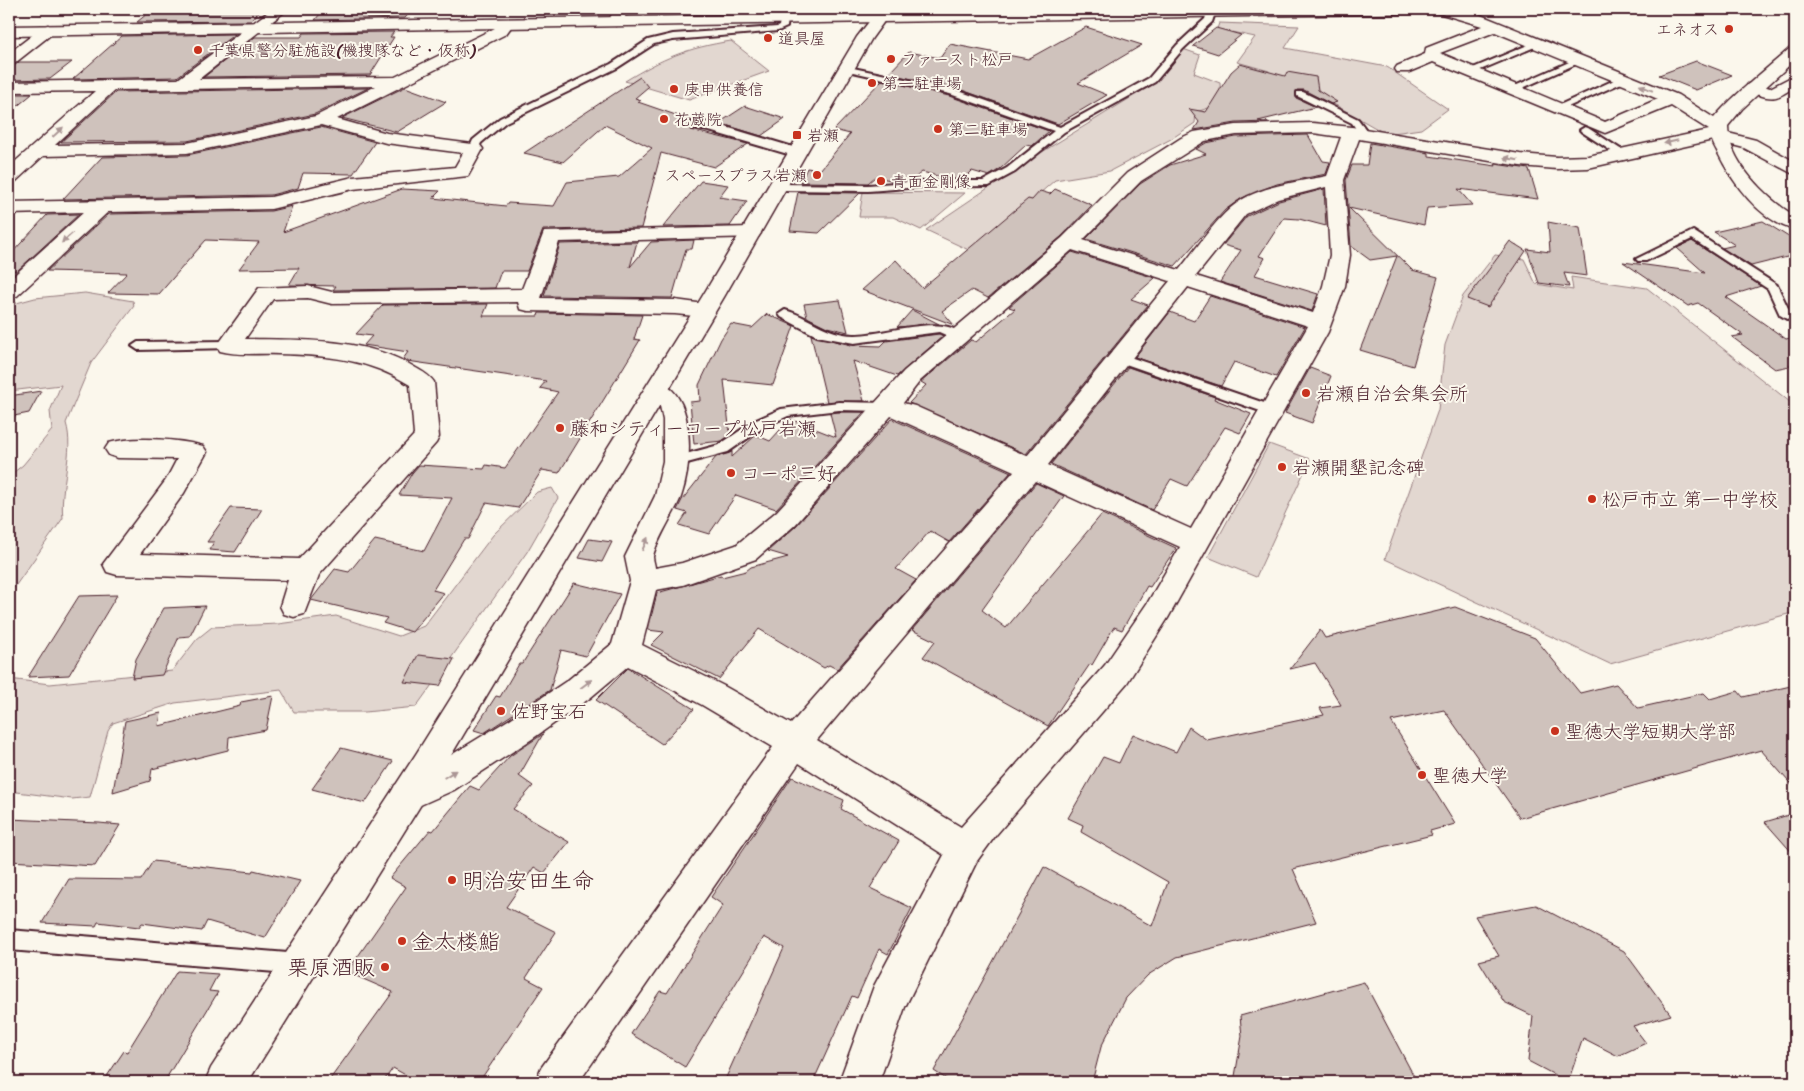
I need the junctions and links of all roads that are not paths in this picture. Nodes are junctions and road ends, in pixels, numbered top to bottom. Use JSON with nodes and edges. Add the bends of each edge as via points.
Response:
{"nodes":[{"id":1,"x":281,"y":9,"type":"edge"},
{"id":2,"x":1439,"y":9,"type":"edge"},
{"id":3,"x":1211,"y":12,"type":"junction"},
{"id":4,"x":882,"y":13,"type":"edge"},
{"id":5,"x":619,"y":15,"type":"edge"},
{"id":6,"x":784,"y":18,"type":"junction"},
{"id":7,"x":506,"y":23,"type":"junction"},
{"id":8,"x":1496,"y":26,"type":"junction"},
{"id":9,"x":260,"y":27,"type":"junction"},
{"id":10,"x":48,"y":30,"type":"junction"},
{"id":11,"x":9,"y":31,"type":"edge"},
{"id":12,"x":1538,"y":44,"type":"junction"},
{"id":13,"x":1795,"y":52,"type":"edge"},
{"id":14,"x":1432,"y":56,"type":"junction"},
{"id":15,"x":9,"y":60,"type":"edge"},
{"id":16,"x":1579,"y":61,"type":"junction"},
{"id":17,"x":847,"y":68,"type":"junction"},
{"id":18,"x":1403,"y":69,"type":"dead end"},
{"id":19,"x":1470,"y":71,"type":"junction"},
{"id":20,"x":1623,"y":79,"type":"junction"},
{"id":21,"x":398,"y":81,"type":"junction"},
{"id":22,"x":182,"y":84,"type":"junction"},
{"id":23,"x":1793,"y":84,"type":"edge"},
{"id":24,"x":111,"y":85,"type":"junction"},
{"id":25,"x":9,"y":87,"type":"edge"},
{"id":26,"x":1754,"y":88,"type":"junction"},
{"id":27,"x":1513,"y":89,"type":"junction"},
{"id":28,"x":1300,"y":94,"type":"dead end"},
{"id":29,"x":1672,"y":99,"type":"junction"},
{"id":30,"x":1558,"y":108,"type":"junction"},
{"id":31,"x":322,"y":120,"type":"junction"},
{"id":32,"x":696,"y":124,"type":"dead end"},
{"id":33,"x":1605,"y":128,"type":"junction"},
{"id":34,"x":1061,"y":130,"type":"junction"},
{"id":35,"x":1571,"y":130,"type":"dead end"},
{"id":36,"x":1585,"y":130,"type":"junction"},
{"id":37,"x":1358,"y":133,"type":"junction"},
{"id":38,"x":1719,"y":133,"type":"junction"},
{"id":39,"x":474,"y":149,"type":"junction"},
{"id":40,"x":37,"y":151,"type":"junction"},
{"id":41,"x":798,"y":153,"type":"junction"},
{"id":42,"x":1624,"y":154,"type":"junction"},
{"id":43,"x":1795,"y":169,"type":"edge"},
{"id":44,"x":9,"y":176,"type":"edge"},
{"id":45,"x":1335,"y":180,"type":"junction"},
{"id":46,"x":779,"y":186,"type":"junction"},
{"id":47,"x":103,"y":206,"type":"junction"},
{"id":48,"x":9,"y":208,"type":"edge"},
{"id":49,"x":1795,"y":224,"type":"edge"},
{"id":50,"x":750,"y":233,"type":"junction"},
{"id":51,"x":1069,"y":242,"type":"junction"},
{"id":52,"x":1642,"y":258,"type":"dead end"},
{"id":53,"x":1184,"y":280,"type":"junction"},
{"id":54,"x":9,"y":291,"type":"edge"},
{"id":55,"x":532,"y":295,"type":"junction"},
{"id":56,"x":704,"y":310,"type":"junction"},
{"id":57,"x":784,"y":314,"type":"dead end"},
{"id":58,"x":1795,"y":320,"type":"edge"},
{"id":59,"x":1321,"y":323,"type":"junction"},
{"id":60,"x":957,"y":336,"type":"junction"},
{"id":61,"x":229,"y":345,"type":"junction"},
{"id":62,"x":138,"y":346,"type":"dead end"},
{"id":63,"x":1122,"y":358,"type":"junction"},
{"id":64,"x":657,"y":389,"type":"junction"},
{"id":65,"x":886,"y":407,"type":"junction"},
{"id":66,"x":1271,"y":410,"type":"junction"},
{"id":67,"x":118,"y":449,"type":"dead end"},
{"id":68,"x":676,"y":461,"type":"junction"},
{"id":69,"x":1032,"y":467,"type":"junction"},
{"id":70,"x":1195,"y":542,"type":"junction"},
{"id":71,"x":306,"y":570,"type":"junction"},
{"id":72,"x":644,"y":581,"type":"junction"},
{"id":73,"x":294,"y":606,"type":"dead end"},
{"id":74,"x":625,"y":651,"type":"junction"},
{"id":75,"x":794,"y":744,"type":"junction"},
{"id":76,"x":407,"y":796,"type":"junction"},
{"id":77,"x":965,"y":849,"type":"junction"},
{"id":78,"x":9,"y":940,"type":"edge"},
{"id":79,"x":300,"y":964,"type":"junction"},
{"id":80,"x":232,"y":1080,"type":"edge"},
{"id":81,"x":555,"y":1082,"type":"edge"},
{"id":82,"x":859,"y":1082,"type":"edge"}],
"edges":[{"from":1,"to":9,"type":"main road"},
{"from":2,"to":3,"type":"main road"},
{"from":2,"to":8,"type":"main road"},
{"from":3,"to":4,"type":"main road"},
{"from":3,"to":34,"type":"lane","via":[[1209,20],[1180,46],[1152,80]]},
{"from":4,"to":6,"type":"main road"},
{"from":4,"to":17,"type":"main road"},
{"from":5,"to":6,"type":"main road"},
{"from":5,"to":7,"type":"main road"},
{"from":6,"to":39,"type":"lane","via":[[783,27],[778,29],[674,37],[651,42],[614,66],[503,120],[476,142]]},
{"from":7,"to":9,"type":"main road"},
{"from":7,"to":21,"type":"main road","via":[[501,31]]},
{"from":8,"to":12,"type":"main road"},
{"from":8,"to":14,"type":"main road","via":[[1448,43],[1432,51]]},
{"from":9,"to":10,"type":"main road"},
{"from":9,"to":22,"type":"main road"},
{"from":10,"to":11,"type":"main road"},
{"from":10,"to":15,"type":"main road"},
{"from":12,"to":16,"type":"main road"},
{"from":12,"to":19,"type":"lane"},
{"from":13,"to":26,"type":"main road"},
{"from":14,"to":18,"type":"main road"},
{"from":14,"to":19,"type":"main road"},
{"from":16,"to":20,"type":"main road"},
{"from":16,"to":27,"type":"lane"},
{"from":17,"to":34,"type":"lane","via":[[953,92]]},
{"from":17,"to":41,"type":"main road"},
{"from":19,"to":27,"type":"main road"},
{"from":29,"to":20,"type":"main road","one_way":true},
{"from":20,"to":30,"type":"lane"},
{"from":21,"to":22,"type":"main road"},
{"from":21,"to":31,"type":"main road"},
{"from":22,"to":24,"type":"main road"},
{"from":23,"to":26,"type":"main road","via":[[1772,94]]},
{"from":24,"to":25,"type":"main road"},
{"from":40,"to":24,"type":"main road","one_way":true},
{"from":26,"to":38,"type":"main road","via":[[1727,115]]},
{"from":27,"to":30,"type":"main road"},
{"from":28,"to":37,"type":"lane","via":[[1355,121]]},
{"from":29,"to":33,"type":"main road"},
{"from":29,"to":38,"type":"main road","via":[[1694,111]]},
{"from":30,"to":33,"type":"main road"},
{"from":31,"to":39,"type":"main road","via":[[386,138]]},
{"from":31,"to":40,"type":"main road","via":[[186,148]]},
{"from":32,"to":41,"type":"street"},
{"from":33,"to":36,"type":"lane"},
{"from":34,"to":46,"type":"lane","via":[[1011,170],[985,184],[868,188]]},
{"from":35,"to":36,"type":"lane"},
{"from":36,"to":42,"type":"lane"},
{"from":42,"to":37,"type":"main road","one_way":true,"via":[[1588,162],[1558,163],[1520,160]]},
{"from":37,"to":45,"type":"main road"},
{"from":37,"to":51,"type":"main road","via":[[1296,128],[1236,130],[1200,136],[1134,177]]},
{"from":38,"to":42,"type":"main road","one_way":true},
{"from":38,"to":43,"type":"main road","via":[[1750,144]]},
{"from":38,"to":49,"type":"main road","via":[[1745,185]]},
{"from":39,"to":47,"type":"main road","via":[[461,172],[353,183],[271,203]]},
{"from":40,"to":44,"type":"main road"},
{"from":41,"to":46,"type":"main road"},
{"from":45,"to":53,"type":"main road","via":[[1294,189],[1240,209]]},
{"from":45,"to":59,"type":"main road","via":[[1340,255],[1334,286]]},
{"from":46,"to":50,"type":"main road"},
{"from":47,"to":48,"type":"main road"},
{"from":47,"to":54,"type":"main road","one_way":true},
{"from":50,"to":55,"type":"main road","via":[[551,236]]},
{"from":50,"to":56,"type":"main road"},
{"from":51,"to":53,"type":"main road"},
{"from":51,"to":60,"type":"main road"},
{"from":52,"to":58,"type":"lane","via":[[1693,234],[1773,287],[1784,312]]},
{"from":53,"to":59,"type":"main road"},
{"from":53,"to":63,"type":"main road"},
{"from":55,"to":56,"type":"main road","via":[[528,304]]},
{"from":55,"to":61,"type":"main road","via":[[332,298],[308,292],[267,293]]},
{"from":56,"to":64,"type":"main road"},
{"from":57,"to":60,"type":"lane","via":[[821,333],[854,339],[941,328]]},
{"from":59,"to":66,"type":"main road"},
{"from":60,"to":65,"type":"main road","via":[[912,376]]},
{"from":61,"to":62,"type":"lane"},
{"from":61,"to":71,"type":"main road","via":[[315,348],[363,354],[395,365],[422,382],[427,437]]},
{"from":63,"to":66,"type":"lane"},
{"from":63,"to":69,"type":"main road"},
{"from":64,"to":68,"type":"main road","via":[[671,403],[675,420]]},
{"from":64,"to":76,"type":"main road"},
{"from":65,"to":68,"type":"lane","via":[[839,406],[786,412],[759,424],[723,449]]},
{"from":65,"to":69,"type":"main road","via":[[906,412]]},
{"from":65,"to":72,"type":"main road","via":[[786,518],[746,552],[683,574]]},
{"from":66,"to":70,"type":"main road"},
{"from":67,"to":71,"type":"main road","via":[[194,452],[174,486],[117,564]]},
{"from":72,"to":68,"type":"main road","one_way":true,"via":[[639,558],[668,496]]},
{"from":69,"to":70,"type":"main road"},
{"from":69,"to":75,"type":"main road"},
{"from":70,"to":77,"type":"main road","via":[[1158,610],[1116,674]]},
{"from":71,"to":73,"type":"main road"},
{"from":72,"to":74,"type":"main road"},
{"from":74,"to":75,"type":"main road","via":[[667,670]]},
{"from":76,"to":74,"type":"main road","one_way":true,"via":[[442,779],[521,729],[580,689]]},
{"from":75,"to":77,"type":"main road"},
{"from":75,"to":81,"type":"main road"},
{"from":76,"to":79,"type":"main road"},
{"from":77,"to":82,"type":"main road","via":[[888,1000]]},
{"from":78,"to":79,"type":"lane"},
{"from":79,"to":80,"type":"main road"}]}
